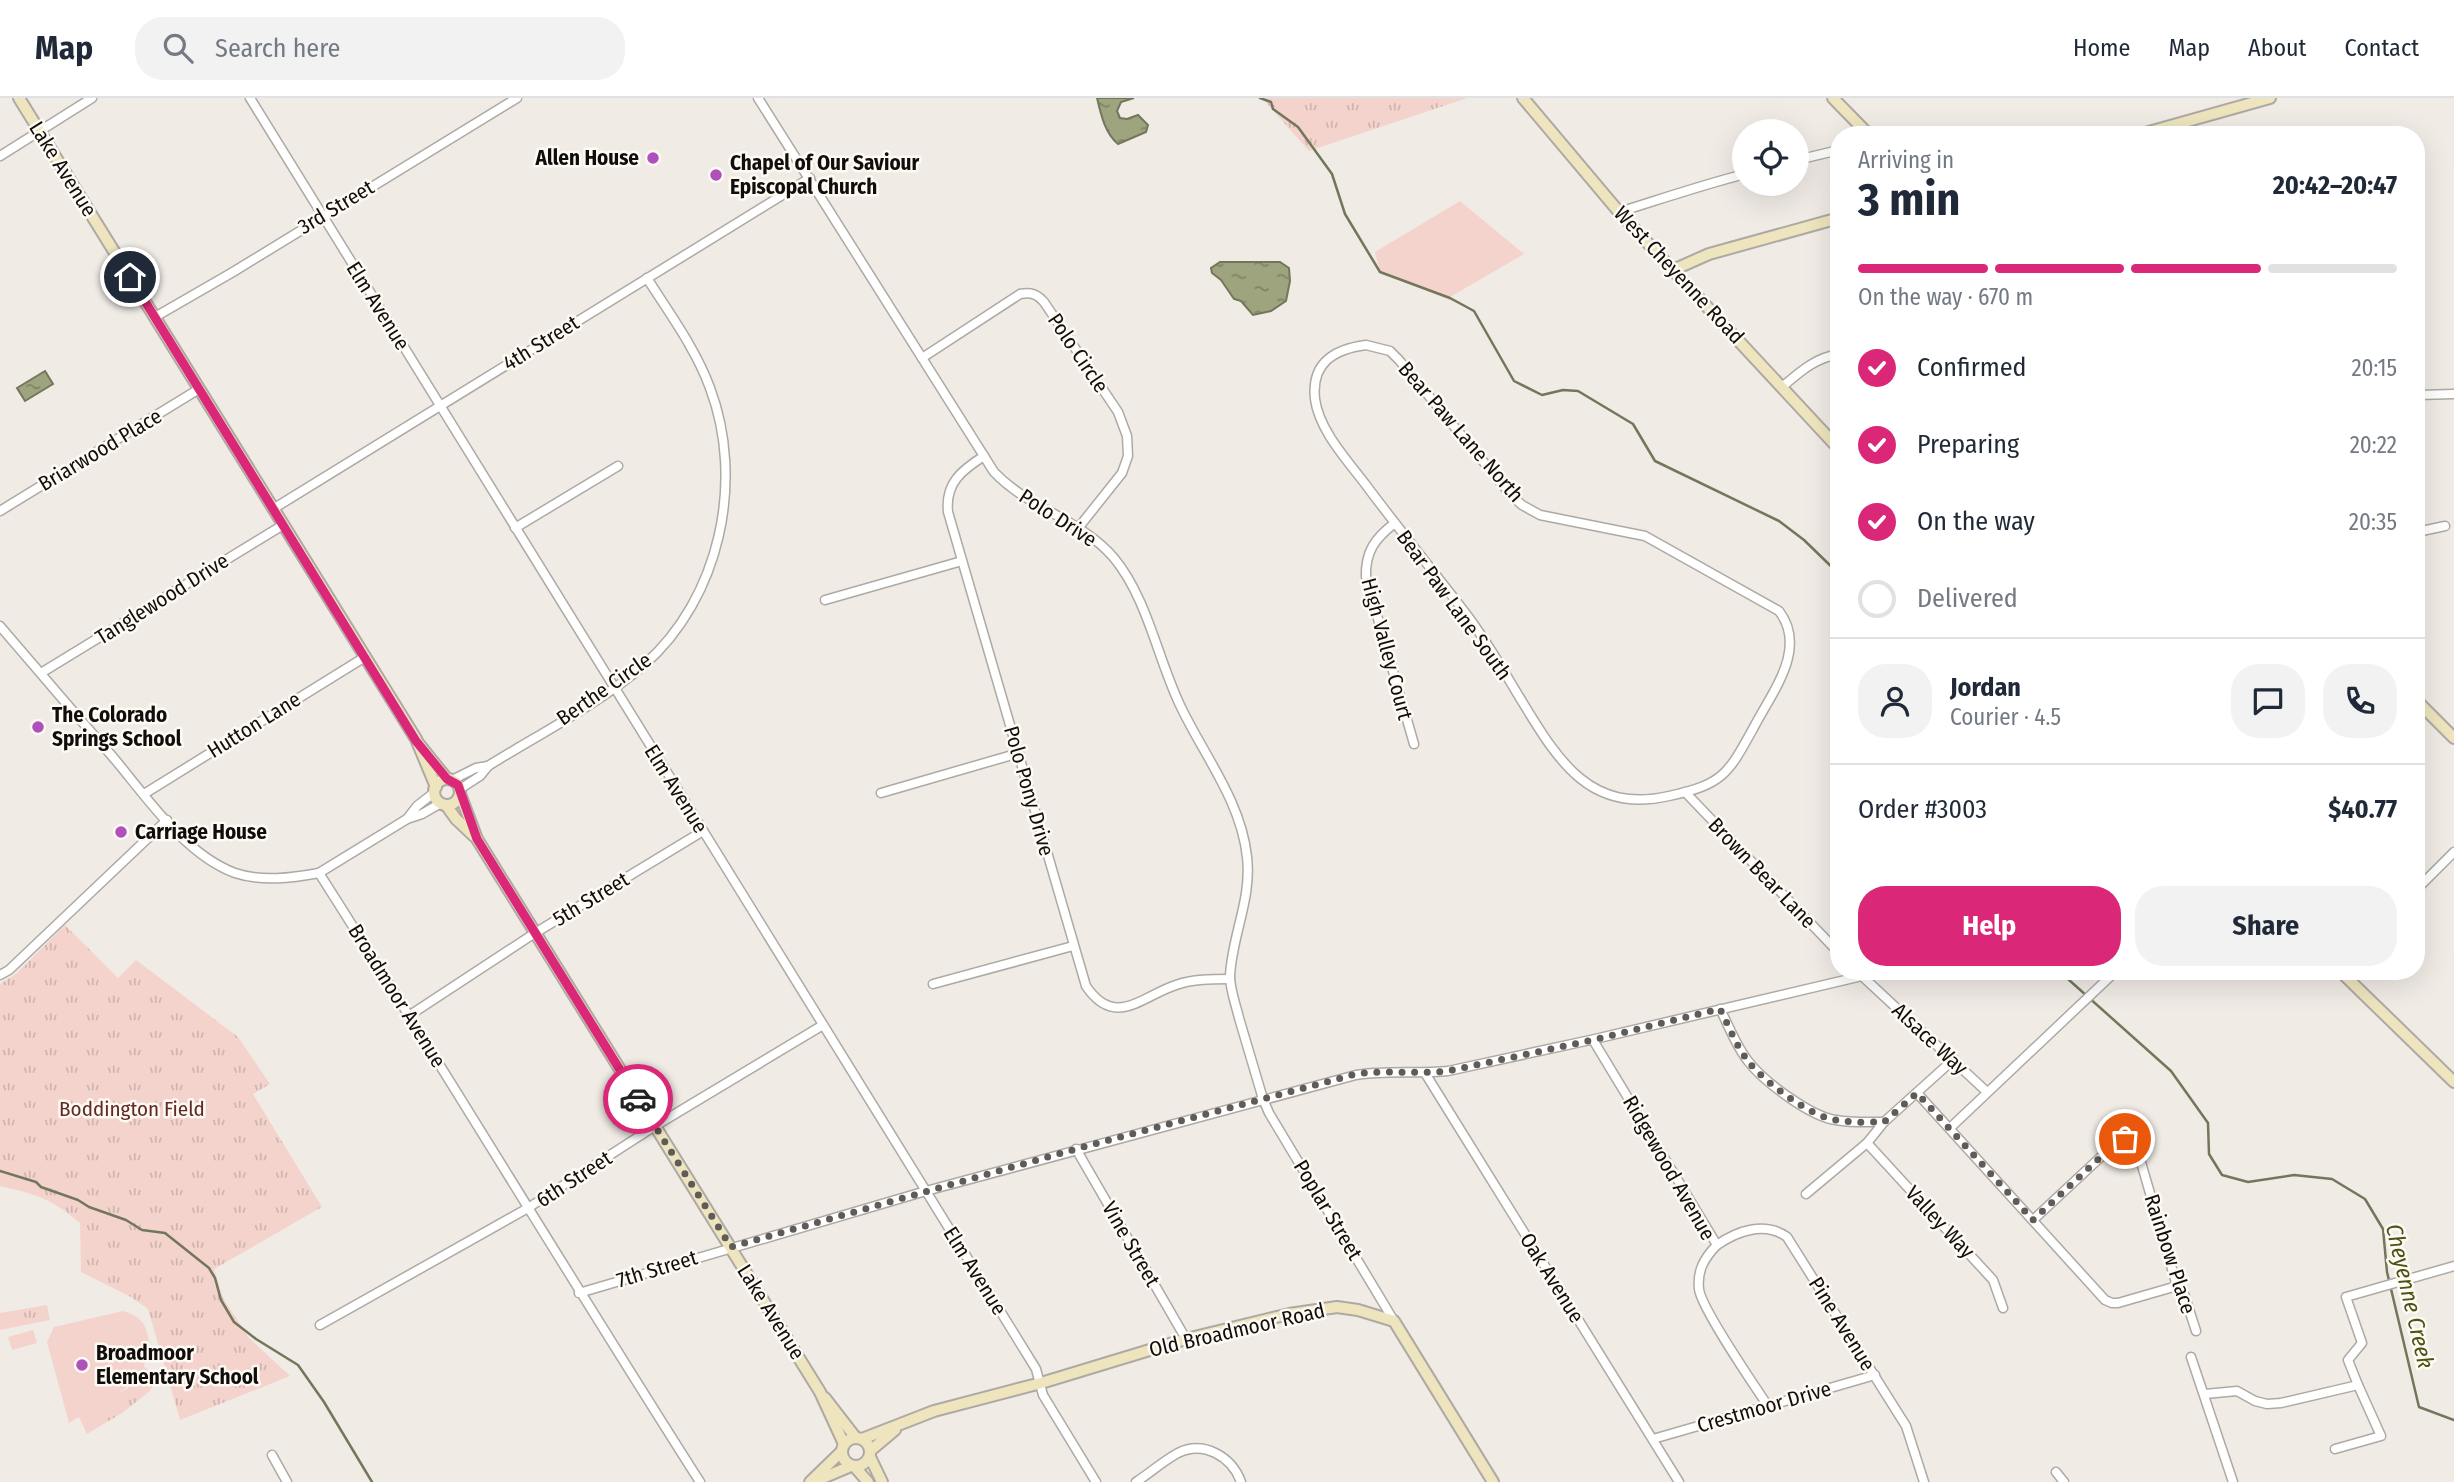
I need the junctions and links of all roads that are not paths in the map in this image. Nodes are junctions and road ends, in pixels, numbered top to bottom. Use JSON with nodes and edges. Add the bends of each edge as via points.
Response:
{"nodes":[{"id":1,"x":19,"y":98,"type":"edge"},
{"id":2,"x":92,"y":98,"type":"edge"},
{"id":3,"x":250,"y":98,"type":"edge"},
{"id":4,"x":517,"y":98,"type":"edge"},
{"id":5,"x":758,"y":98,"type":"edge"},
{"id":6,"x":1523,"y":98,"type":"edge"},
{"id":7,"x":1833,"y":98,"type":"edge"},
{"id":8,"x":2263,"y":99,"type":"edge"},
{"id":9,"x":1860,"y":126,"type":"edge"},
{"id":10,"x":2169,"y":126,"type":"edge"},
{"id":11,"x":39,"y":131,"type":"junction"},
{"id":12,"x":1830,"y":152,"type":"edge"},
{"id":13,"x":0,"y":156,"type":"edge"},
{"id":14,"x":1809,"y":157,"type":"edge"},
{"id":15,"x":1732,"y":177,"type":"edge"},
{"id":16,"x":810,"y":178,"type":"junction"},
{"id":17,"x":1619,"y":212,"type":"junction"},
{"id":18,"x":322,"y":215,"type":"junction"},
{"id":19,"x":1830,"y":220,"type":"edge"},
{"id":20,"x":1673,"y":270,"type":"junction"},
{"id":21,"x":647,"y":278,"type":"junction"},
{"id":22,"x":155,"y":317,"type":"junction"},
{"id":23,"x":1830,"y":355,"type":"edge"},
{"id":24,"x":922,"y":358,"type":"junction"},
{"id":25,"x":1322,"y":365,"type":"joint"},
{"id":26,"x":1782,"y":387,"type":"junction"},
{"id":27,"x":199,"y":389,"type":"junction"},
{"id":28,"x":2454,"y":394,"type":"edge"},
{"id":29,"x":2425,"y":395,"type":"edge"},
{"id":30,"x":440,"y":406,"type":"junction"},
{"id":31,"x":1830,"y":439,"type":"edge"},
{"id":32,"x":984,"y":456,"type":"junction"},
{"id":33,"x":618,"y":466,"type":"dead end"},
{"id":34,"x":273,"y":509,"type":"junction"},
{"id":35,"x":0,"y":510,"type":"edge"},
{"id":36,"x":1395,"y":523,"type":"junction"},
{"id":37,"x":283,"y":525,"type":"junction"},
{"id":38,"x":2445,"y":526,"type":"dead end"},
{"id":39,"x":1079,"y":527,"type":"junction"},
{"id":40,"x":515,"y":528,"type":"junction"},
{"id":41,"x":2425,"y":530,"type":"edge"},
{"id":42,"x":962,"y":561,"type":"junction"},
{"id":43,"x":825,"y":600,"type":"dead end"},
{"id":44,"x":0,"y":626,"type":"edge"},
{"id":45,"x":365,"y":657,"type":"junction"},
{"id":46,"x":40,"y":673,"type":"junction"},
{"id":47,"x":613,"y":688,"type":"junction"},
{"id":48,"x":2425,"y":709,"type":"edge"},
{"id":49,"x":2454,"y":738,"type":"edge"},
{"id":50,"x":416,"y":741,"type":"junction"},
{"id":51,"x":1414,"y":744,"type":"dead end"},
{"id":52,"x":1018,"y":753,"type":"junction"},
{"id":53,"x":488,"y":766,"type":"junction"},
{"id":54,"x":450,"y":779,"type":"junction"},
{"id":55,"x":435,"y":789,"type":"junction"},
{"id":56,"x":460,"y":792,"type":"junction"},
{"id":57,"x":1685,"y":792,"type":"junction"},
{"id":58,"x":881,"y":793,"type":"dead end"},
{"id":59,"x":144,"y":794,"type":"junction"},
{"id":60,"x":443,"y":804,"type":"junction"},
{"id":61,"x":407,"y":818,"type":"junction"},
{"id":62,"x":167,"y":820,"type":"junction"},
{"id":63,"x":703,"y":831,"type":"junction"},
{"id":64,"x":477,"y":839,"type":"junction"},
{"id":65,"x":2454,"y":852,"type":"edge"},
{"id":66,"x":319,"y":873,"type":"junction"},
{"id":67,"x":2425,"y":881,"type":"edge"},
{"id":68,"x":536,"y":933,"type":"junction"},
{"id":69,"x":1830,"y":944,"type":"edge"},
{"id":70,"x":1073,"y":946,"type":"junction"},
{"id":71,"x":0,"y":975,"type":"edge"},
{"id":72,"x":1230,"y":979,"type":"junction"},
{"id":73,"x":1835,"y":980,"type":"edge"},
{"id":74,"x":1866,"y":980,"type":"edge"},
{"id":75,"x":2107,"y":980,"type":"edge"},
{"id":76,"x":2349,"y":980,"type":"edge"},
{"id":77,"x":933,"y":984,"type":"dead end"},
{"id":78,"x":1720,"y":1009,"type":"junction"},
{"id":79,"x":410,"y":1015,"type":"junction"},
{"id":80,"x":823,"y":1025,"type":"junction"},
{"id":81,"x":1593,"y":1040,"type":"junction"},
{"id":82,"x":1954,"y":1059,"type":"junction"},
{"id":83,"x":1425,"y":1073,"type":"junction"},
{"id":84,"x":2454,"y":1082,"type":"edge"},
{"id":85,"x":1987,"y":1092,"type":"junction"},
{"id":86,"x":1917,"y":1093,"type":"junction"},
{"id":87,"x":1263,"y":1099,"type":"junction"},
{"id":88,"x":1884,"y":1122,"type":"junction"},
{"id":89,"x":655,"y":1126,"type":"junction"},
{"id":90,"x":1950,"y":1128,"type":"junction"},
{"id":91,"x":1867,"y":1143,"type":"junction"},
{"id":92,"x":1076,"y":1149,"type":"junction"},
{"id":93,"x":926,"y":1191,"type":"junction"},
{"id":94,"x":1806,"y":1195,"type":"dead end"},
{"id":95,"x":528,"y":1208,"type":"junction"},
{"id":96,"x":2033,"y":1220,"type":"junction"},
{"id":97,"x":1717,"y":1245,"type":"junction"},
{"id":98,"x":731,"y":1247,"type":"junction"},
{"id":99,"x":2454,"y":1266,"type":"edge"},
{"id":100,"x":2177,"y":1286,"type":"junction"},
{"id":101,"x":579,"y":1293,"type":"junction"},
{"id":102,"x":2003,"y":1308,"type":"dead end"},
{"id":103,"x":1394,"y":1321,"type":"junction"},
{"id":104,"x":320,"y":1325,"type":"dead end"},
{"id":105,"x":2196,"y":1331,"type":"dead end"},
{"id":106,"x":1186,"y":1339,"type":"junction"},
{"id":107,"x":2191,"y":1357,"type":"dead end"},
{"id":108,"x":1875,"y":1375,"type":"junction"},
{"id":109,"x":1041,"y":1382,"type":"junction"},
{"id":110,"x":2358,"y":1385,"type":"junction"},
{"id":111,"x":820,"y":1392,"type":"junction"},
{"id":112,"x":2206,"y":1394,"type":"junction"},
{"id":113,"x":1768,"y":1406,"type":"junction"},
{"id":114,"x":899,"y":1426,"type":"junction"},
{"id":115,"x":859,"y":1438,"type":"junction"},
{"id":116,"x":1653,"y":1439,"type":"junction"},
{"id":117,"x":843,"y":1447,"type":"junction"},
{"id":118,"x":2335,"y":1449,"type":"dead end"},
{"id":119,"x":870,"y":1454,"type":"junction"},
{"id":120,"x":272,"y":1455,"type":"dead end"},
{"id":121,"x":853,"y":1466,"type":"junction"},
{"id":122,"x":2056,"y":1472,"type":"dead end"},
{"id":123,"x":287,"y":1482,"type":"edge"},
{"id":124,"x":700,"y":1482,"type":"edge"},
{"id":125,"x":812,"y":1482,"type":"edge"},
{"id":126,"x":868,"y":1482,"type":"edge"},
{"id":127,"x":882,"y":1482,"type":"edge"},
{"id":128,"x":1096,"y":1482,"type":"edge"},
{"id":129,"x":1136,"y":1482,"type":"edge"},
{"id":130,"x":1241,"y":1482,"type":"edge"},
{"id":131,"x":1493,"y":1482,"type":"edge"},
{"id":132,"x":1679,"y":1482,"type":"edge"},
{"id":133,"x":1924,"y":1482,"type":"edge"},
{"id":134,"x":2064,"y":1482,"type":"edge"},
{"id":135,"x":2233,"y":1482,"type":"edge"}],
"edges":[{"from":1,"to":11,"type":"main road","name":"Lake Avenue"},
{"from":2,"to":11,"type":"street"},
{"from":3,"to":18,"type":"street","name":"Elm Avenue"},
{"from":4,"to":18,"type":"street","name":"3rd Street"},
{"from":5,"to":16,"type":"street","name":"Polo Drive"},
{"from":6,"to":17,"type":"main road","name":"West Cheyenne Road"},
{"from":7,"to":9,"type":"main road"},
{"from":8,"to":10,"type":"main road"},
{"from":11,"to":13,"type":"street"},
{"from":11,"to":22,"type":"main road","name":"Lake Avenue"},
{"from":12,"to":14,"type":"street"},
{"from":15,"to":17,"type":"street"},
{"from":16,"to":21,"type":"street","name":"4th Street"},
{"from":16,"to":24,"type":"street","name":"Polo Drive"},
{"from":17,"to":20,"type":"main road","name":"West Cheyenne Road"},
{"from":18,"to":22,"type":"street","name":"3rd Street"},
{"from":18,"to":30,"type":"street","name":"Elm Avenue"},
{"from":19,"to":20,"type":"main road","via":[[1709,254]]},
{"from":20,"to":26,"type":"main road","name":"West Cheyenne Road"},
{"from":21,"to":30,"type":"street","name":"4th Street"},
{"from":21,"to":47,"type":"street","name":"Berthe Circle","via":[[710,387],[721,428],[725,496],[717,545],[685,615],[660,649]]},
{"from":22,"to":27,"type":"main road","name":"Lake Avenue"},
{"from":23,"to":26,"type":"street","via":[[1810,364]]},
{"from":24,"to":32,"type":"street","name":"Polo Drive"},
{"from":24,"to":39,"type":"street","name":"Polo Circle","via":[[1020,294],[1038,296],[1044,302],[1118,412],[1129,445],[1122,473]]},
{"from":25,"to":36,"type":"street","name":"Bear Paw Lane South","via":[[1315,400],[1332,439]]},
{"from":25,"to":57,"type":"street","name":"Bear Paw Lane North","via":[[1341,349],[1366,345],[1390,351],[1511,495],[1531,511],[1645,536],[1779,611],[1791,638],[1785,667],[1734,763],[1709,785]]},
{"from":26,"to":31,"type":"main road","name":"West Cheyenne Road"},
{"from":27,"to":34,"type":"main road","name":"Lake Avenue"},
{"from":27,"to":35,"type":"street","name":"Briarwood Place"},
{"from":28,"to":29,"type":"street"},
{"from":30,"to":34,"type":"street","name":"4th Street"},
{"from":30,"to":40,"type":"street","name":"Elm Avenue"},
{"from":32,"to":39,"type":"street","name":"Polo Drive","via":[[1002,480],[1024,498]]},
{"from":32,"to":42,"type":"street","name":"Polo Pony Drive","via":[[953,481],[947,501]]},
{"from":33,"to":40,"type":"street"},
{"from":34,"to":37,"type":"main road","name":"Lake Avenue"},
{"from":36,"to":51,"type":"street","name":"High Valley Court","via":[[1380,534],[1369,551],[1366,577]]},
{"from":36,"to":57,"type":"street","name":"Bear Paw Lane South","via":[[1465,612],[1545,739],[1581,781],[1628,800]]},
{"from":37,"to":45,"type":"main road","name":"Lake Avenue"},
{"from":37,"to":46,"type":"street","name":"Tanglewood Drive"},
{"from":38,"to":41,"type":"street"},
{"from":39,"to":72,"type":"street","name":"Polo Drive","via":[[1107,550],[1133,587],[1179,703],[1242,830],[1248,888]]},
{"from":40,"to":47,"type":"street","name":"Elm Avenue"},
{"from":42,"to":43,"type":"street"},
{"from":42,"to":52,"type":"street","name":"Polo Pony Drive"},
{"from":44,"to":46,"type":"street"},
{"from":45,"to":50,"type":"main road","name":"Lake Avenue"},
{"from":45,"to":59,"type":"street","name":"Hutton Lane"},
{"from":46,"to":59,"type":"street"},
{"from":47,"to":53,"type":"street","name":"Berthe Circle"},
{"from":47,"to":63,"type":"street","name":"Elm Avenue"},
{"from":48,"to":49,"type":"main road"},
{"from":50,"to":54,"type":"main road","name":"Lake Avenue"},
{"from":50,"to":55,"type":"main road","name":"Lake Avenue"},
{"from":52,"to":58,"type":"street"},
{"from":52,"to":70,"type":"street","name":"Polo Pony Drive"},
{"from":53,"to":54,"type":"street","name":"Berthe Circle"},
{"from":53,"to":56,"type":"street","name":"Berthe Circle"},
{"from":54,"to":55,"type":"main road","via":[[442,780]]},
{"from":54,"to":56,"type":"main road"},
{"from":55,"to":60,"type":"main road"},
{"from":55,"to":61,"type":"street"},
{"from":56,"to":60,"type":"main road","via":[[457,800]]},
{"from":56,"to":64,"type":"main road","name":"Lake Avenue"},
{"from":57,"to":69,"type":"street","name":"Brown Bear Lane"},
{"from":59,"to":62,"type":"street"},
{"from":60,"to":61,"type":"street"},
{"from":60,"to":64,"type":"main road","name":"Lake Avenue"},
{"from":61,"to":66,"type":"street"},
{"from":62,"to":66,"type":"street","via":[[198,851],[235,873],[281,878]]},
{"from":62,"to":71,"type":"street"},
{"from":63,"to":68,"type":"street","name":"5th Street"},
{"from":63,"to":80,"type":"street","name":"Elm Avenue"},
{"from":64,"to":68,"type":"main road","name":"Lake Avenue"},
{"from":65,"to":67,"type":"street"},
{"from":66,"to":79,"type":"street","name":"Broadmoor Avenue"},
{"from":68,"to":79,"type":"street","name":"5th Street"},
{"from":68,"to":89,"type":"main road","name":"Lake Avenue"},
{"from":70,"to":72,"type":"street","name":"Polo Pony Drive","via":[[1086,986],[1111,1006],[1129,1007],[1188,981]]},
{"from":70,"to":77,"type":"street"},
{"from":72,"to":87,"type":"street","name":"Polo Drive"},
{"from":73,"to":78,"type":"street","name":"Alsace Way"},
{"from":74,"to":82,"type":"street","name":"Alsace Way"},
{"from":75,"to":85,"type":"street","name":"Alsace Way"},
{"from":76,"to":84,"type":"main road"},
{"from":78,"to":81,"type":"street","name":"Alsace Way"},
{"from":78,"to":88,"type":"street","via":[[1748,1062],[1803,1106],[1836,1120]]},
{"from":79,"to":95,"type":"street","name":"Broadmoor Avenue"},
{"from":80,"to":89,"type":"street","name":"6th Street"},
{"from":80,"to":93,"type":"street","name":"Elm Avenue"},
{"from":81,"to":83,"type":"street","name":"Alsace Way"},
{"from":81,"to":97,"type":"street","name":"Ridgewood Avenue"},
{"from":82,"to":85,"type":"street","name":"Alsace Way"},
{"from":82,"to":86,"type":"street"},
{"from":83,"to":87,"type":"street","name":"7th Street","via":[[1356,1074]]},
{"from":83,"to":116,"type":"street","name":"Oak Avenue"},
{"from":85,"to":90,"type":"street","name":"Alsace Way"},
{"from":86,"to":88,"type":"street"},
{"from":86,"to":90,"type":"street"},
{"from":87,"to":92,"type":"street","name":"7th Street"},
{"from":87,"to":103,"type":"street","name":"Poplar Street"},
{"from":88,"to":91,"type":"street"},
{"from":89,"to":95,"type":"street","name":"6th Street"},
{"from":89,"to":98,"type":"main road","name":"Lake Avenue"},
{"from":90,"to":96,"type":"street"},
{"from":91,"to":94,"type":"street"},
{"from":91,"to":102,"type":"street","name":"Valley Way","via":[[1993,1280]]},
{"from":92,"to":93,"type":"street","name":"7th Street"},
{"from":92,"to":106,"type":"street","name":"Vine Street"},
{"from":93,"to":98,"type":"street","name":"7th Street"},
{"from":93,"to":109,"type":"street","name":"Elm Avenue"},
{"from":95,"to":101,"type":"street","name":"Broadmoor Avenue"},
{"from":95,"to":104,"type":"street","name":"6th Street"},
{"from":96,"to":100,"type":"street","via":[[2105,1300],[2119,1303]]},
{"from":96,"to":100,"type":"street","name":"Rainbow Place","via":[[2119,1140],[2130,1142],[2138,1152]]},
{"from":97,"to":108,"type":"street","name":"Pine Avenue","via":[[1740,1232],[1779,1230]]},
{"from":97,"to":113,"type":"street","name":"Ridgewood Avenue","via":[[1701,1266],[1700,1298]]},
{"from":98,"to":101,"type":"street","name":"7th Street"},
{"from":98,"to":111,"type":"main road","name":"Lake Avenue"},
{"from":99,"to":110,"type":"street","via":[[2346,1297],[2362,1343],[2348,1360]]},
{"from":100,"to":105,"type":"street","name":"Rainbow Place"},
{"from":101,"to":124,"type":"street","name":"Broadmoor Avenue"},
{"from":103,"to":106,"type":"main road","name":"Old Broadmoor Road","via":[[1358,1310],[1313,1309]]},
{"from":103,"to":131,"type":"main road"},
{"from":106,"to":109,"type":"main road","name":"Old Broadmoor Road"},
{"from":107,"to":112,"type":"street"},
{"from":108,"to":113,"type":"street","name":"Crestmoor Drive"},
{"from":108,"to":133,"type":"street","name":"Pine Avenue","via":[[1906,1426]]},
{"from":109,"to":114,"type":"main road","name":"Old Broadmoor Road","via":[[934,1411]]},
{"from":109,"to":128,"type":"street","name":"Elm Avenue","via":[[1043,1395]]},
{"from":110,"to":112,"type":"street","via":[[2267,1404],[2237,1391]]},
{"from":110,"to":118,"type":"street","via":[[2381,1436]]},
{"from":111,"to":115,"type":"main road","name":"Lake Avenue"},
{"from":111,"to":117,"type":"main road","name":"Lake Avenue"},
{"from":112,"to":135,"type":"street"},
{"from":113,"to":116,"type":"street","name":"Crestmoor Drive"},
{"from":114,"to":115,"type":"main road","name":"Old Broadmoor Road"},
{"from":114,"to":119,"type":"main road","name":"Old Broadmoor Road"},
{"from":115,"to":117,"type":"main road"},
{"from":115,"to":119,"type":"main road","via":[[868,1444]]},
{"from":116,"to":132,"type":"street","name":"Oak Avenue"},
{"from":117,"to":121,"type":"main road","via":[[844,1460]]},
{"from":117,"to":125,"type":"main road"},
{"from":119,"to":121,"type":"main road","via":[[865,1463]]},
{"from":119,"to":127,"type":"main road"},
{"from":120,"to":123,"type":"street"},
{"from":121,"to":125,"type":"main road"},
{"from":121,"to":126,"type":"main road"},
{"from":122,"to":134,"type":"street"},
{"from":129,"to":130,"type":"street","via":[[1179,1453],[1203,1450],[1225,1457]]}]}
